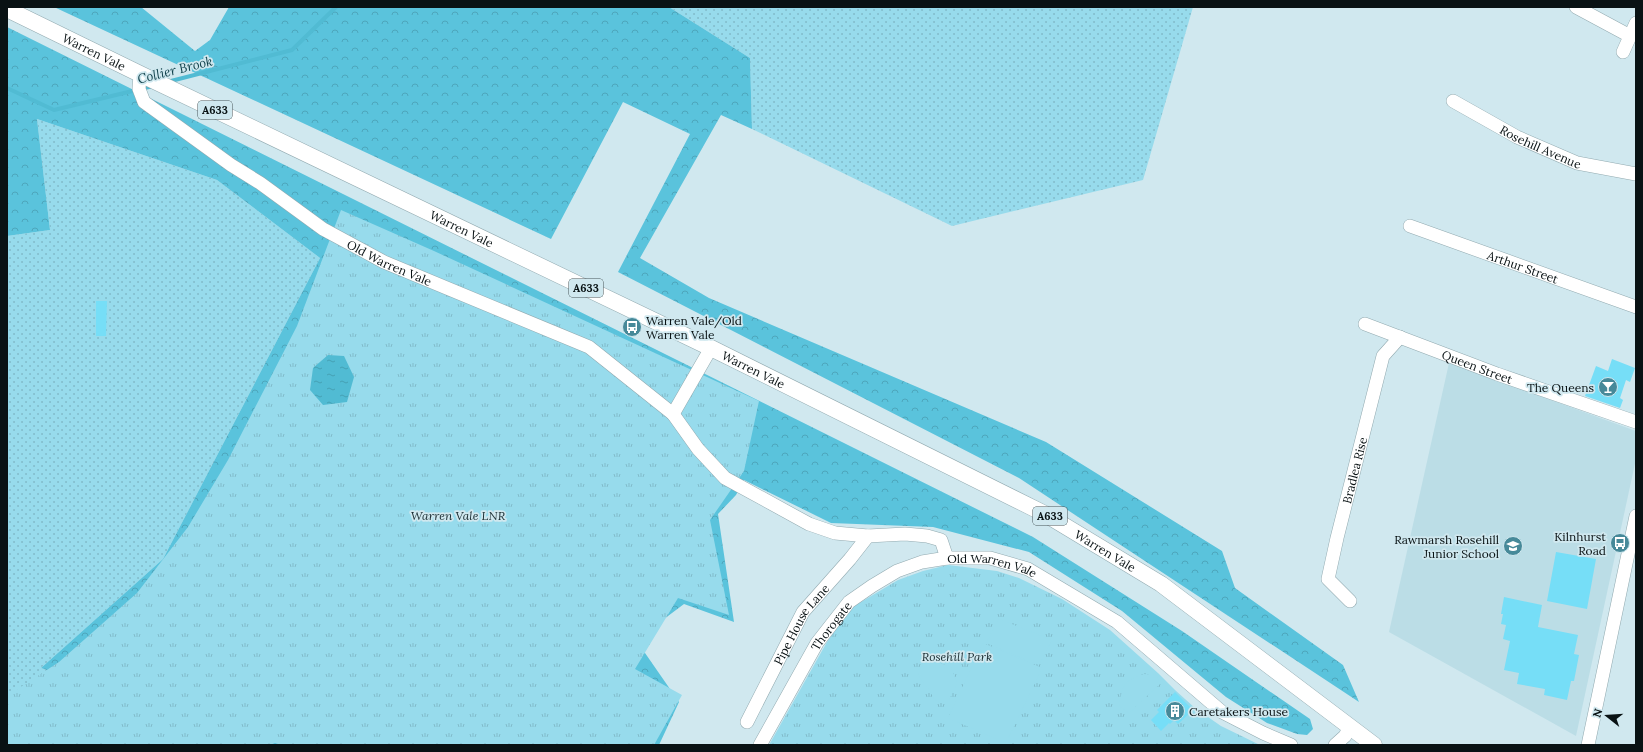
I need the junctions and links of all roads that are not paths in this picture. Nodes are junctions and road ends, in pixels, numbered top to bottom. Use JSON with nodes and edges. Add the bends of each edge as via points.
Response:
{"nodes":[{"id":1,"x":1576,"y":7,"type":"edge"},
{"id":2,"x":7,"y":8,"type":"edge"},
{"id":3,"x":1636,"y":23,"type":"edge"},
{"id":4,"x":1630,"y":36,"type":"junction"},
{"id":5,"x":1623,"y":52,"type":"dead end"},
{"id":6,"x":140,"y":74,"type":"junction"},
{"id":7,"x":1453,"y":101,"type":"dead end"},
{"id":8,"x":1636,"y":174,"type":"edge"},
{"id":9,"x":1410,"y":226,"type":"dead end"},
{"id":10,"x":1636,"y":307,"type":"edge"},
{"id":11,"x":1365,"y":324,"type":"dead end"},
{"id":12,"x":1400,"y":337,"type":"junction"},
{"id":13,"x":711,"y":348,"type":"junction"},
{"id":14,"x":673,"y":414,"type":"junction"},
{"id":15,"x":1636,"y":422,"type":"edge"},
{"id":16,"x":1636,"y":516,"type":"edge"},
{"id":17,"x":868,"y":536,"type":"junction"},
{"id":18,"x":947,"y":558,"type":"junction"},
{"id":19,"x":1350,"y":601,"type":"dead end"},
{"id":20,"x":747,"y":722,"type":"dead end"},
{"id":21,"x":1354,"y":730,"type":"junction"},
{"id":22,"x":760,"y":745,"type":"edge"},
{"id":23,"x":1290,"y":745,"type":"edge"},
{"id":24,"x":1335,"y":745,"type":"edge"},
{"id":25,"x":1374,"y":745,"type":"edge"},
{"id":26,"x":1588,"y":745,"type":"edge"}],
"edges":[{"from":1,"to":4,"type":"street"},
{"from":2,"to":6,"type":"main road","name":"Warren Vale","number":"A633"},
{"from":3,"to":4,"type":"street"},
{"from":4,"to":5,"type":"street"},
{"from":6,"to":13,"type":"main road","name":"Warren Vale","number":"A633"},
{"from":6,"to":14,"type":"street","name":"Old Warren Vale","via":[[139,89],[144,102],[323,228],[384,262],[589,347]]},
{"from":7,"to":8,"type":"street","name":"Rosehill Avenue","via":[[1517,137],[1576,163]]},
{"from":9,"to":10,"type":"street","name":"Arthur Street"},
{"from":11,"to":12,"type":"street","name":"Queen Street"},
{"from":12,"to":15,"type":"street","name":"Queen Street"},
{"from":12,"to":19,"type":"street","name":"Bradlea Rise","via":[[1383,356],[1328,579]]},
{"from":13,"to":14,"type":"street"},
{"from":13,"to":21,"type":"main road","name":"Warren Vale","number":"A633","via":[[1045,514],[1160,584]]},
{"from":14,"to":17,"type":"street","name":"Old Warren Vale","via":[[698,448],[725,478],[809,524],[835,533]]},
{"from":16,"to":26,"type":"street"},
{"from":17,"to":18,"type":"street","name":"Old Warren Vale","via":[[927,536],[941,540]]},
{"from":17,"to":20,"type":"street","name":"Pipe House Lane","via":[[803,612]]},
{"from":18,"to":22,"type":"street","name":"Thorogate","via":[[922,562],[897,571],[849,602],[817,643]]},
{"from":18,"to":23,"type":"street","name":"Old Warren Vale","via":[[990,558],[1028,569],[1117,622],[1222,712]]},
{"from":21,"to":24,"type":"street"},
{"from":21,"to":25,"type":"main road","number":"A633"}]}
